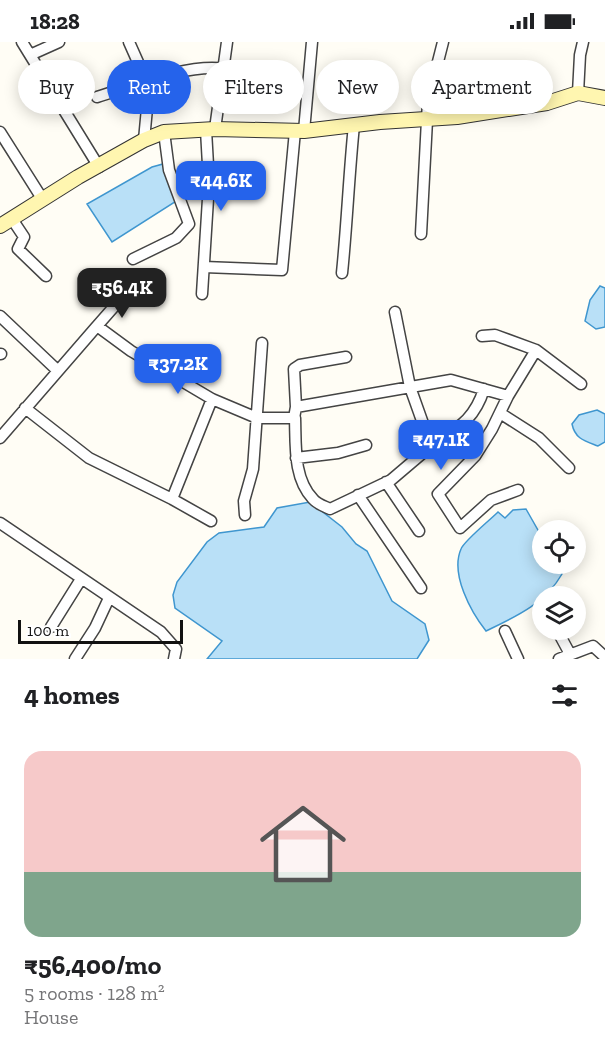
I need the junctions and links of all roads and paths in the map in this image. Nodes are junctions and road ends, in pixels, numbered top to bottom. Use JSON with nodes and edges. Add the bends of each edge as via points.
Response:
{"nodes":[{"id":1,"x":22,"y":42,"type":"edge"},
{"id":2,"x":59,"y":42,"type":"edge"},
{"id":3,"x":129,"y":42,"type":"edge"},
{"id":4,"x":227,"y":42,"type":"edge"},
{"id":5,"x":312,"y":42,"type":"edge"},
{"id":6,"x":443,"y":42,"type":"edge"},
{"id":7,"x":583,"y":42,"type":"edge"},
{"id":8,"x":30,"y":55,"type":"junction"},
{"id":9,"x":138,"y":60,"type":"edge"},
{"id":10,"x":225,"y":60,"type":"edge"},
{"id":11,"x":578,"y":93,"type":"junction"},
{"id":12,"x":107,"y":94,"type":"edge"},
{"id":13,"x":97,"y":97,"type":"dead end"},
{"id":14,"x":605,"y":98,"type":"edge"},
{"id":15,"x":146,"y":114,"type":"edge"},
{"id":16,"x":214,"y":114,"type":"edge"},
{"id":17,"x":428,"y":119,"type":"junction"},
{"id":18,"x":354,"y":125,"type":"junction"},
{"id":19,"x":211,"y":130,"type":"junction"},
{"id":20,"x":299,"y":131,"type":"junction"},
{"id":21,"x":0,"y":132,"type":"edge"},
{"id":22,"x":164,"y":132,"type":"junction"},
{"id":23,"x":144,"y":140,"type":"junction"},
{"id":24,"x":99,"y":167,"type":"junction"},
{"id":25,"x":43,"y":200,"type":"junction"},
{"id":26,"x":4,"y":220,"type":"edge"},
{"id":27,"x":421,"y":234,"type":"dead end"},
{"id":28,"x":133,"y":259,"type":"dead end"},
{"id":29,"x":204,"y":267,"type":"junction"},
{"id":30,"x":342,"y":273,"type":"dead end"},
{"id":31,"x":46,"y":276,"type":"dead end"},
{"id":32,"x":126,"y":293,"type":"dead end"},
{"id":33,"x":202,"y":294,"type":"dead end"},
{"id":34,"x":395,"y":312,"type":"dead end"},
{"id":35,"x":0,"y":316,"type":"edge"},
{"id":36,"x":97,"y":326,"type":"junction"},
{"id":37,"x":482,"y":336,"type":"dead end"},
{"id":38,"x":262,"y":343,"type":"dead end"},
{"id":39,"x":536,"y":350,"type":"junction"},
{"id":40,"x":346,"y":357,"type":"dead end"},
{"id":41,"x":57,"y":370,"type":"junction"},
{"id":42,"x":581,"y":384,"type":"dead end"},
{"id":43,"x":410,"y":387,"type":"junction"},
{"id":44,"x":484,"y":389,"type":"junction"},
{"id":45,"x":508,"y":396,"type":"junction"},
{"id":46,"x":212,"y":399,"type":"junction"},
{"id":47,"x":25,"y":408,"type":"junction"},
{"id":48,"x":296,"y":413,"type":"junction"},
{"id":49,"x":500,"y":413,"type":"junction"},
{"id":50,"x":257,"y":418,"type":"junction"},
{"id":51,"x":2,"y":430,"type":"edge"},
{"id":52,"x":366,"y":446,"type":"dead end"},
{"id":53,"x":431,"y":446,"type":"junction"},
{"id":54,"x":296,"y":458,"type":"junction"},
{"id":55,"x":569,"y":468,"type":"dead end"},
{"id":56,"x":386,"y":482,"type":"junction"},
{"id":57,"x":518,"y":490,"type":"dead end"},
{"id":58,"x":358,"y":495,"type":"junction"},
{"id":59,"x":172,"y":499,"type":"junction"},
{"id":60,"x":245,"y":515,"type":"dead end"},
{"id":61,"x":211,"y":521,"type":"dead end"},
{"id":62,"x":0,"y":523,"type":"edge"},
{"id":63,"x":419,"y":531,"type":"dead end"},
{"id":64,"x":81,"y":579,"type":"junction"},
{"id":65,"x":420,"y":588,"type":"dead end"},
{"id":66,"x":109,"y":598,"type":"junction"},
{"id":67,"x":51,"y":627,"type":"dead end"},
{"id":68,"x":505,"y":631,"type":"dead end"},
{"id":69,"x":562,"y":640,"type":"edge"},
{"id":70,"x":570,"y":654,"type":"junction"},
{"id":71,"x":605,"y":657,"type":"edge"},
{"id":72,"x":75,"y":659,"type":"edge"},
{"id":73,"x":174,"y":659,"type":"edge"},
{"id":74,"x":518,"y":659,"type":"edge"},
{"id":75,"x":559,"y":659,"type":"edge"}],
"edges":[{"from":1,"to":8,"type":"street"},
{"from":2,"to":8,"type":"street"},
{"from":3,"to":9,"type":"street"},
{"from":4,"to":10,"type":"street"},
{"from":5,"to":20,"type":"street"},
{"from":6,"to":17,"type":"street","via":[[428,101]]},
{"from":7,"to":11,"type":"street"},
{"from":8,"to":24,"type":"street"},
{"from":11,"to":14,"type":"street"},
{"from":11,"to":17,"type":"street","via":[[547,103]]},
{"from":12,"to":13,"type":"street"},
{"from":15,"to":23,"type":"street"},
{"from":16,"to":19,"type":"street"},
{"from":17,"to":18,"type":"street"},
{"from":17,"to":27,"type":"street"},
{"from":18,"to":20,"type":"street"},
{"from":18,"to":30,"type":"street"},
{"from":19,"to":20,"type":"street"},
{"from":19,"to":22,"type":"street"},
{"from":19,"to":29,"type":"street"},
{"from":20,"to":29,"type":"street","via":[[282,270]]},
{"from":21,"to":25,"type":"street"},
{"from":22,"to":23,"type":"street"},
{"from":22,"to":28,"type":"street","via":[[169,170],[189,224],[176,238]]},
{"from":23,"to":24,"type":"street"},
{"from":24,"to":25,"type":"street"},
{"from":25,"to":26,"type":"street"},
{"from":26,"to":31,"type":"street","via":[[24,237],[18,249]]},
{"from":29,"to":33,"type":"street"},
{"from":32,"to":36,"type":"street"},
{"from":34,"to":43,"type":"street"},
{"from":35,"to":41,"type":"street"},
{"from":36,"to":41,"type":"street"},
{"from":36,"to":46,"type":"street"},
{"from":37,"to":39,"type":"street","via":[[495,335]]},
{"from":38,"to":50,"type":"street"},
{"from":39,"to":42,"type":"street"},
{"from":39,"to":45,"type":"street"},
{"from":40,"to":48,"type":"street","via":[[294,369]]},
{"from":41,"to":47,"type":"street"},
{"from":43,"to":44,"type":"street","via":[[451,380]]},
{"from":43,"to":48,"type":"street"},
{"from":43,"to":53,"type":"street"},
{"from":44,"to":45,"type":"street"},
{"from":44,"to":53,"type":"street","via":[[474,414]]},
{"from":45,"to":49,"type":"street"},
{"from":46,"to":50,"type":"street"},
{"from":46,"to":59,"type":"street"},
{"from":47,"to":51,"type":"street"},
{"from":47,"to":59,"type":"street","via":[[89,458]]},
{"from":48,"to":50,"type":"street"},
{"from":48,"to":54,"type":"street"},
{"from":49,"to":55,"type":"street","via":[[539,438]]},
{"from":49,"to":57,"type":"street","via":[[475,456],[438,494],[460,528],[491,500]]},
{"from":50,"to":60,"type":"street"},
{"from":52,"to":54,"type":"street"},
{"from":53,"to":56,"type":"street"},
{"from":54,"to":58,"type":"street","via":[[300,479],[314,500],[330,509]]},
{"from":56,"to":58,"type":"street"},
{"from":56,"to":63,"type":"street"},
{"from":58,"to":65,"type":"street"},
{"from":59,"to":61,"type":"street"},
{"from":62,"to":64,"type":"street"},
{"from":64,"to":66,"type":"street"},
{"from":64,"to":67,"type":"street"},
{"from":66,"to":72,"type":"street"},
{"from":66,"to":73,"type":"street","via":[[161,632],[176,649]]},
{"from":68,"to":74,"type":"street"},
{"from":69,"to":70,"type":"street"},
{"from":70,"to":71,"type":"street","via":[[593,646]]},
{"from":70,"to":75,"type":"street"}]}
